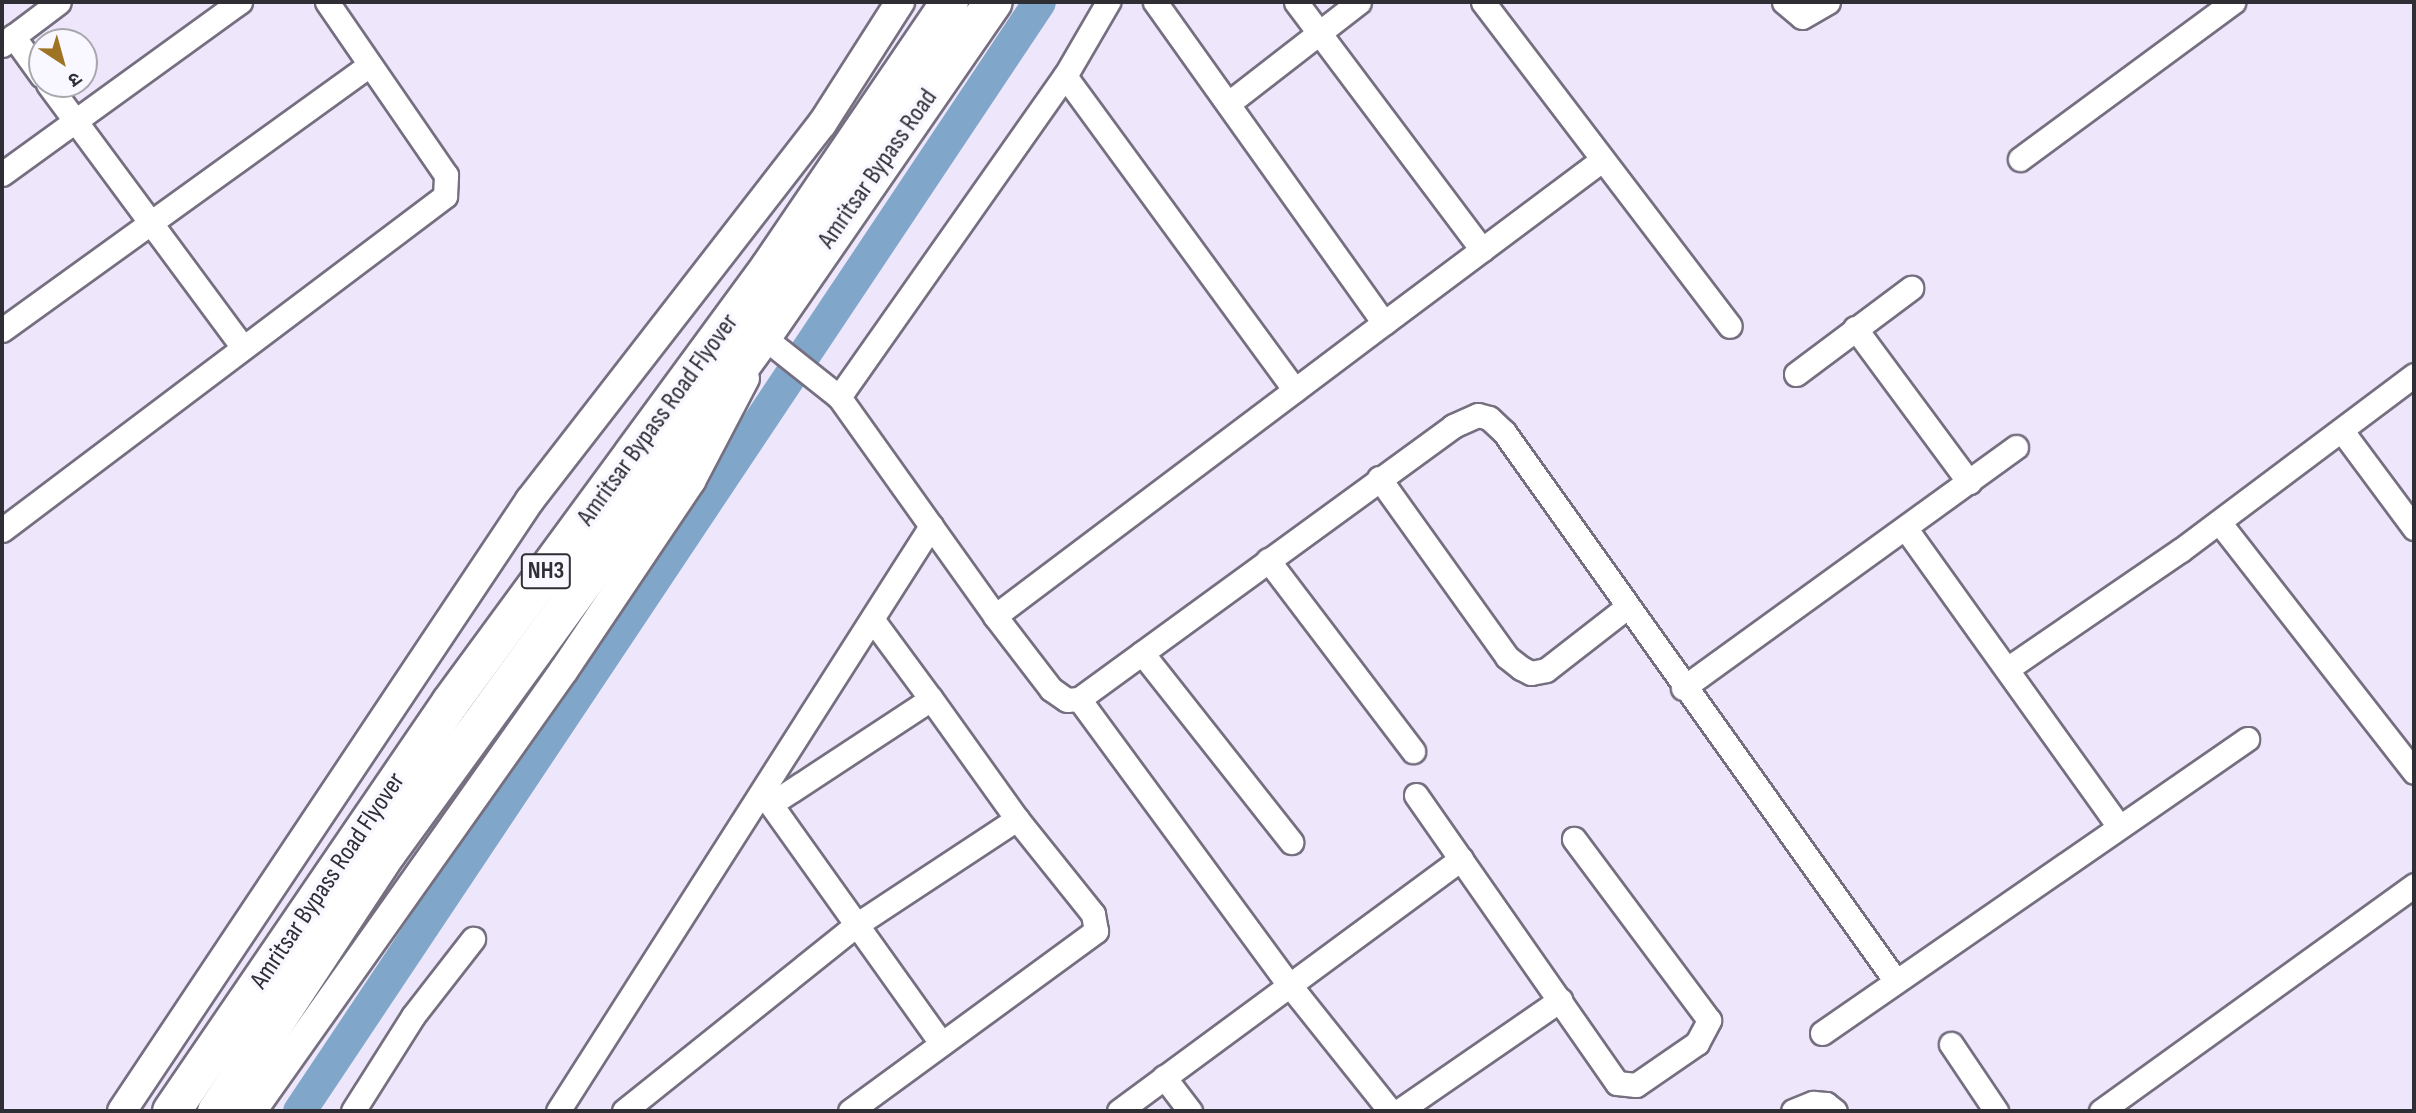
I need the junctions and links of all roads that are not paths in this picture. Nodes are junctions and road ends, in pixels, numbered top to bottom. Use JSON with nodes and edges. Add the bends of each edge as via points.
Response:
{"nodes":[{"id":1,"x":59,"y":2,"type":"edge"},
{"id":2,"x":240,"y":2,"type":"edge"},
{"id":3,"x":327,"y":2,"type":"edge"},
{"id":4,"x":900,"y":2,"type":"edge"},
{"id":5,"x":949,"y":2,"type":"edge"},
{"id":6,"x":992,"y":2,"type":"edge"},
{"id":7,"x":1108,"y":2,"type":"edge"},
{"id":8,"x":1155,"y":2,"type":"edge"},
{"id":9,"x":1296,"y":2,"type":"edge"},
{"id":10,"x":1359,"y":2,"type":"edge"},
{"id":11,"x":1483,"y":2,"type":"edge"},
{"id":12,"x":1784,"y":2,"type":"edge"},
{"id":13,"x":1828,"y":2,"type":"edge"},
{"id":14,"x":2218,"y":6,"type":"edge"},
{"id":15,"x":1321,"y":34,"type":"junction"},
{"id":16,"x":8,"y":40,"type":"edge"},
{"id":17,"x":28,"y":61,"type":"edge"},
{"id":18,"x":370,"y":65,"type":"junction"},
{"id":19,"x":1065,"y":76,"type":"junction"},
{"id":20,"x":58,"y":98,"type":"edge"},
{"id":21,"x":1230,"y":102,"type":"junction"},
{"id":22,"x":74,"y":121,"type":"junction"},
{"id":23,"x":2020,"y":159,"type":"dead end"},
{"id":24,"x":1602,"y":160,"type":"junction"},
{"id":25,"x":2,"y":174,"type":"edge"},
{"id":26,"x":151,"y":223,"type":"junction"},
{"id":27,"x":1482,"y":250,"type":"junction"},
{"id":28,"x":1911,"y":288,"type":"dead end"},
{"id":29,"x":1384,"y":323,"type":"junction"},
{"id":30,"x":1730,"y":326,"type":"dead end"},
{"id":31,"x":1855,"y":328,"type":"junction"},
{"id":32,"x":2,"y":330,"type":"edge"},
{"id":33,"x":242,"y":345,"type":"junction"},
{"id":34,"x":775,"y":348,"type":"junction"},
{"id":35,"x":1796,"y":374,"type":"dead end"},
{"id":36,"x":2414,"y":375,"type":"edge"},
{"id":37,"x":1296,"y":390,"type":"junction"},
{"id":38,"x":839,"y":397,"type":"junction"},
{"id":39,"x":2342,"y":431,"type":"junction"},
{"id":40,"x":2016,"y":447,"type":"dead end"},
{"id":41,"x":1379,"y":478,"type":"junction"},
{"id":42,"x":1969,"y":482,"type":"junction"},
{"id":43,"x":2220,"y":522,"type":"junction"},
{"id":44,"x":931,"y":526,"type":"junction"},
{"id":45,"x":2414,"y":528,"type":"edge"},
{"id":46,"x":1906,"y":529,"type":"junction"},
{"id":47,"x":2,"y":530,"type":"edge"},
{"id":48,"x":1268,"y":560,"type":"junction"},
{"id":49,"x":1627,"y":607,"type":"junction"},
{"id":50,"x":995,"y":616,"type":"junction"},
{"id":51,"x":872,"y":619,"type":"junction"},
{"id":52,"x":1142,"y":653,"type":"junction"},
{"id":53,"x":2007,"y":669,"type":"junction"},
{"id":54,"x":1683,"y":688,"type":"junction"},
{"id":55,"x":931,"y":699,"type":"junction"},
{"id":56,"x":1079,"y":699,"type":"junction"},
{"id":57,"x":2247,"y":739,"type":"dead end"},
{"id":58,"x":1413,"y":751,"type":"dead end"},
{"id":59,"x":2414,"y":772,"type":"edge"},
{"id":60,"x":1416,"y":795,"type":"dead end"},
{"id":61,"x":767,"y":798,"type":"junction"},
{"id":62,"x":1017,"y":819,"type":"junction"},
{"id":63,"x":2119,"y":826,"type":"junction"},
{"id":64,"x":1574,"y":839,"type":"dead end"},
{"id":65,"x":1291,"y":842,"type":"dead end"},
{"id":66,"x":1461,"y":859,"type":"junction"},
{"id":67,"x":2414,"y":884,"type":"edge"},
{"id":68,"x":856,"y":925,"type":"junction"},
{"id":69,"x":473,"y":939,"type":"dead end"},
{"id":70,"x":1895,"y":981,"type":"junction"},
{"id":71,"x":1288,"y":983,"type":"junction"},
{"id":72,"x":1560,"y":1000,"type":"junction"},
{"id":73,"x":1822,"y":1033,"type":"dead end"},
{"id":74,"x":941,"y":1043,"type":"junction"},
{"id":75,"x":1951,"y":1044,"type":"dead end"},
{"id":76,"x":1164,"y":1077,"type":"junction"},
{"id":77,"x":122,"y":1111,"type":"edge"},
{"id":78,"x":171,"y":1111,"type":"edge"},
{"id":79,"x":216,"y":1111,"type":"edge"},
{"id":80,"x":252,"y":1111,"type":"edge"},
{"id":81,"x":353,"y":1111,"type":"edge"},
{"id":82,"x":558,"y":1111,"type":"edge"},
{"id":83,"x":624,"y":1111,"type":"edge"},
{"id":84,"x":850,"y":1111,"type":"edge"},
{"id":85,"x":1119,"y":1111,"type":"edge"},
{"id":86,"x":1191,"y":1111,"type":"edge"},
{"id":87,"x":1390,"y":1111,"type":"edge"},
{"id":88,"x":1399,"y":1111,"type":"edge"},
{"id":89,"x":1793,"y":1111,"type":"edge"},
{"id":90,"x":1835,"y":1111,"type":"edge"},
{"id":91,"x":1996,"y":1111,"type":"edge"},
{"id":92,"x":2101,"y":1111,"type":"edge"}],
"edges":[{"from":1,"to":16,"type":"street"},
{"from":2,"to":22,"type":"street"},
{"from":3,"to":18,"type":"street"},
{"from":4,"to":77,"type":"street","via":[[822,124],[530,500]]},
{"from":5,"to":78,"type":"highway","name":"Amritsar Bypass Road Flyover","number":"NH3","via":[[769,267],[450,702]]},
{"from":6,"to":34,"type":"highway","name":"Amritsar Bypass Road","number":"NH3"},
{"from":7,"to":19,"type":"street"},
{"from":8,"to":21,"type":"street"},
{"from":9,"to":15,"type":"street"},
{"from":10,"to":15,"type":"street"},
{"from":11,"to":24,"type":"street"},
{"from":12,"to":13,"type":"street","via":[[1802,17]]},
{"from":14,"to":23,"type":"street"},
{"from":15,"to":21,"type":"street"},
{"from":15,"to":27,"type":"street"},
{"from":16,"to":17,"type":"street"},
{"from":18,"to":26,"type":"street"},
{"from":18,"to":33,"type":"street","via":[[446,175],[445,196]]},
{"from":19,"to":37,"type":"street"},
{"from":19,"to":38,"type":"street"},
{"from":20,"to":22,"type":"street"},
{"from":21,"to":29,"type":"street"},
{"from":22,"to":25,"type":"street"},
{"from":22,"to":26,"type":"street"},
{"from":24,"to":27,"type":"street"},
{"from":24,"to":30,"type":"street"},
{"from":26,"to":32,"type":"street"},
{"from":26,"to":33,"type":"street"},
{"from":27,"to":29,"type":"street"},
{"from":28,"to":31,"type":"street"},
{"from":29,"to":37,"type":"street"},
{"from":31,"to":35,"type":"street"},
{"from":31,"to":42,"type":"street"},
{"from":33,"to":47,"type":"street"},
{"from":34,"to":38,"type":"street"},
{"from":34,"to":79,"type":"highway","name":"Amritsar Bypass Road Flyover","number":"NH3","via":[[704,412],[387,852]]},
{"from":34,"to":80,"type":"street","via":[[737,398],[691,481],[564,670]]},
{"from":36,"to":39,"type":"street"},
{"from":37,"to":50,"type":"street"},
{"from":38,"to":44,"type":"street"},
{"from":39,"to":43,"type":"street"},
{"from":39,"to":45,"type":"street"},
{"from":40,"to":42,"type":"street"},
{"from":41,"to":48,"type":"street"},
{"from":41,"to":49,"type":"street","via":[[1465,419],[1489,418],[1504,432]]},
{"from":41,"to":49,"type":"street","via":[[1507,657],[1521,668],[1531,673],[1546,670]]},
{"from":42,"to":46,"type":"street"},
{"from":43,"to":53,"type":"street"},
{"from":43,"to":59,"type":"street"},
{"from":44,"to":50,"type":"street"},
{"from":44,"to":51,"type":"street"},
{"from":46,"to":53,"type":"street"},
{"from":46,"to":54,"type":"street"},
{"from":48,"to":52,"type":"street"},
{"from":48,"to":58,"type":"street"},
{"from":49,"to":54,"type":"street"},
{"from":50,"to":56,"type":"street","via":[[1051,689],[1067,700]]},
{"from":51,"to":55,"type":"street"},
{"from":51,"to":61,"type":"street"},
{"from":52,"to":56,"type":"street"},
{"from":52,"to":65,"type":"street"},
{"from":53,"to":63,"type":"street"},
{"from":54,"to":70,"type":"street"},
{"from":55,"to":61,"type":"street"},
{"from":55,"to":62,"type":"street"},
{"from":56,"to":71,"type":"street"},
{"from":57,"to":63,"type":"street"},
{"from":60,"to":66,"type":"street"},
{"from":61,"to":68,"type":"street"},
{"from":61,"to":82,"type":"street"},
{"from":62,"to":68,"type":"street"},
{"from":62,"to":74,"type":"street","via":[[1093,914],[1096,931]]},
{"from":63,"to":70,"type":"street"},
{"from":64,"to":72,"type":"street","via":[[1695,999],[1709,1027],[1697,1043],[1646,1080],[1628,1087],[1617,1083]]},
{"from":66,"to":71,"type":"street"},
{"from":66,"to":72,"type":"street"},
{"from":67,"to":92,"type":"street"},
{"from":68,"to":74,"type":"street"},
{"from":68,"to":83,"type":"street"},
{"from":69,"to":81,"type":"street","via":[[413,1016]]},
{"from":70,"to":73,"type":"street"},
{"from":71,"to":76,"type":"street"},
{"from":71,"to":87,"type":"street"},
{"from":72,"to":88,"type":"street"},
{"from":74,"to":84,"type":"street"},
{"from":75,"to":91,"type":"street"},
{"from":76,"to":85,"type":"street"},
{"from":76,"to":86,"type":"street"},
{"from":89,"to":90,"type":"street","via":[[1813,1103],[1826,1104]]}]}
